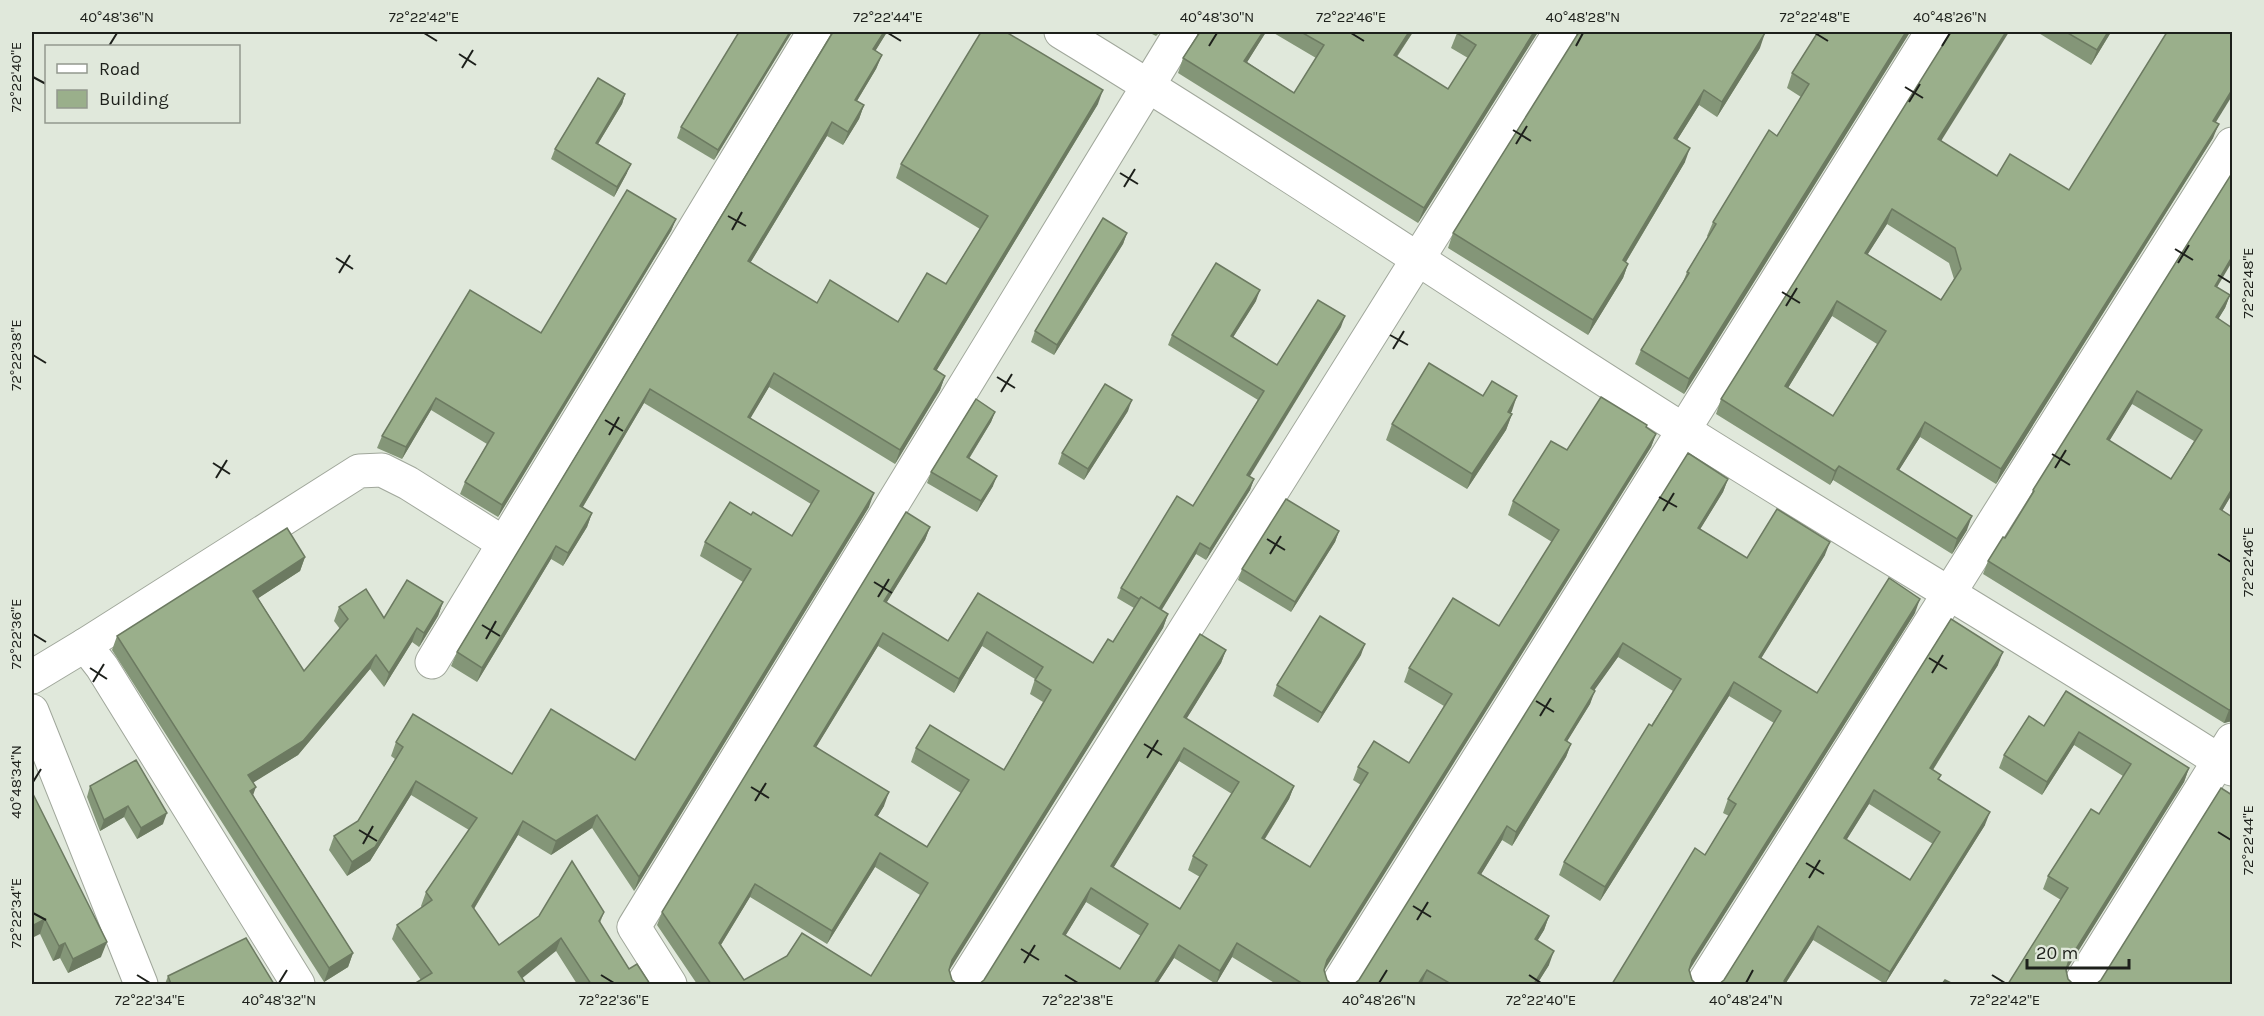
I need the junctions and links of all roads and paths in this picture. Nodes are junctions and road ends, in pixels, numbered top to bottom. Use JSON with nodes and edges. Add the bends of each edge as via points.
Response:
{"nodes":[{"id":1,"x":814,"y":32,"type":"edge"},
{"id":2,"x":1061,"y":32,"type":"edge"},
{"id":3,"x":1181,"y":32,"type":"edge"},
{"id":4,"x":1560,"y":32,"type":"edge"},
{"id":5,"x":1932,"y":32,"type":"edge"},
{"id":6,"x":1148,"y":84,"type":"junction"},
{"id":7,"x":2232,"y":144,"type":"edge"},
{"id":8,"x":1418,"y":261,"type":"junction"},
{"id":9,"x":1684,"y":430,"type":"junction"},
{"id":10,"x":505,"y":544,"type":"junction"},
{"id":11,"x":1951,"y":594,"type":"junction"},
{"id":12,"x":85,"y":645,"type":"junction"},
{"id":13,"x":432,"y":662,"type":"dead end"},
{"id":14,"x":32,"y":677,"type":"edge"},
{"id":15,"x":32,"y":711,"type":"edge"},
{"id":16,"x":2228,"y":757,"type":"edge"},
{"id":17,"x":141,"y":984,"type":"edge"},
{"id":18,"x":298,"y":984,"type":"edge"},
{"id":19,"x":670,"y":984,"type":"edge"},
{"id":20,"x":963,"y":984,"type":"edge"},
{"id":21,"x":1338,"y":984,"type":"edge"},
{"id":22,"x":1703,"y":984,"type":"edge"},
{"id":23,"x":2080,"y":984,"type":"edge"}],
"edges":[{"from":1,"to":10,"type":"street"},
{"from":2,"to":6,"type":"street"},
{"from":3,"to":6,"type":"street"},
{"from":4,"to":8,"type":"street"},
{"from":5,"to":9,"type":"street"},
{"from":6,"to":8,"type":"street"},
{"from":6,"to":19,"type":"street","via":[[633,927]]},
{"from":7,"to":11,"type":"street"},
{"from":8,"to":9,"type":"street"},
{"from":8,"to":20,"type":"street"},
{"from":9,"to":11,"type":"street"},
{"from":9,"to":21,"type":"street"},
{"from":10,"to":12,"type":"street","via":[[382,470],[359,471]]},
{"from":10,"to":13,"type":"street"},
{"from":11,"to":16,"type":"street"},
{"from":11,"to":22,"type":"street"},
{"from":12,"to":14,"type":"street"},
{"from":12,"to":18,"type":"street"},
{"from":15,"to":17,"type":"street"},
{"from":16,"to":23,"type":"street"}]}
